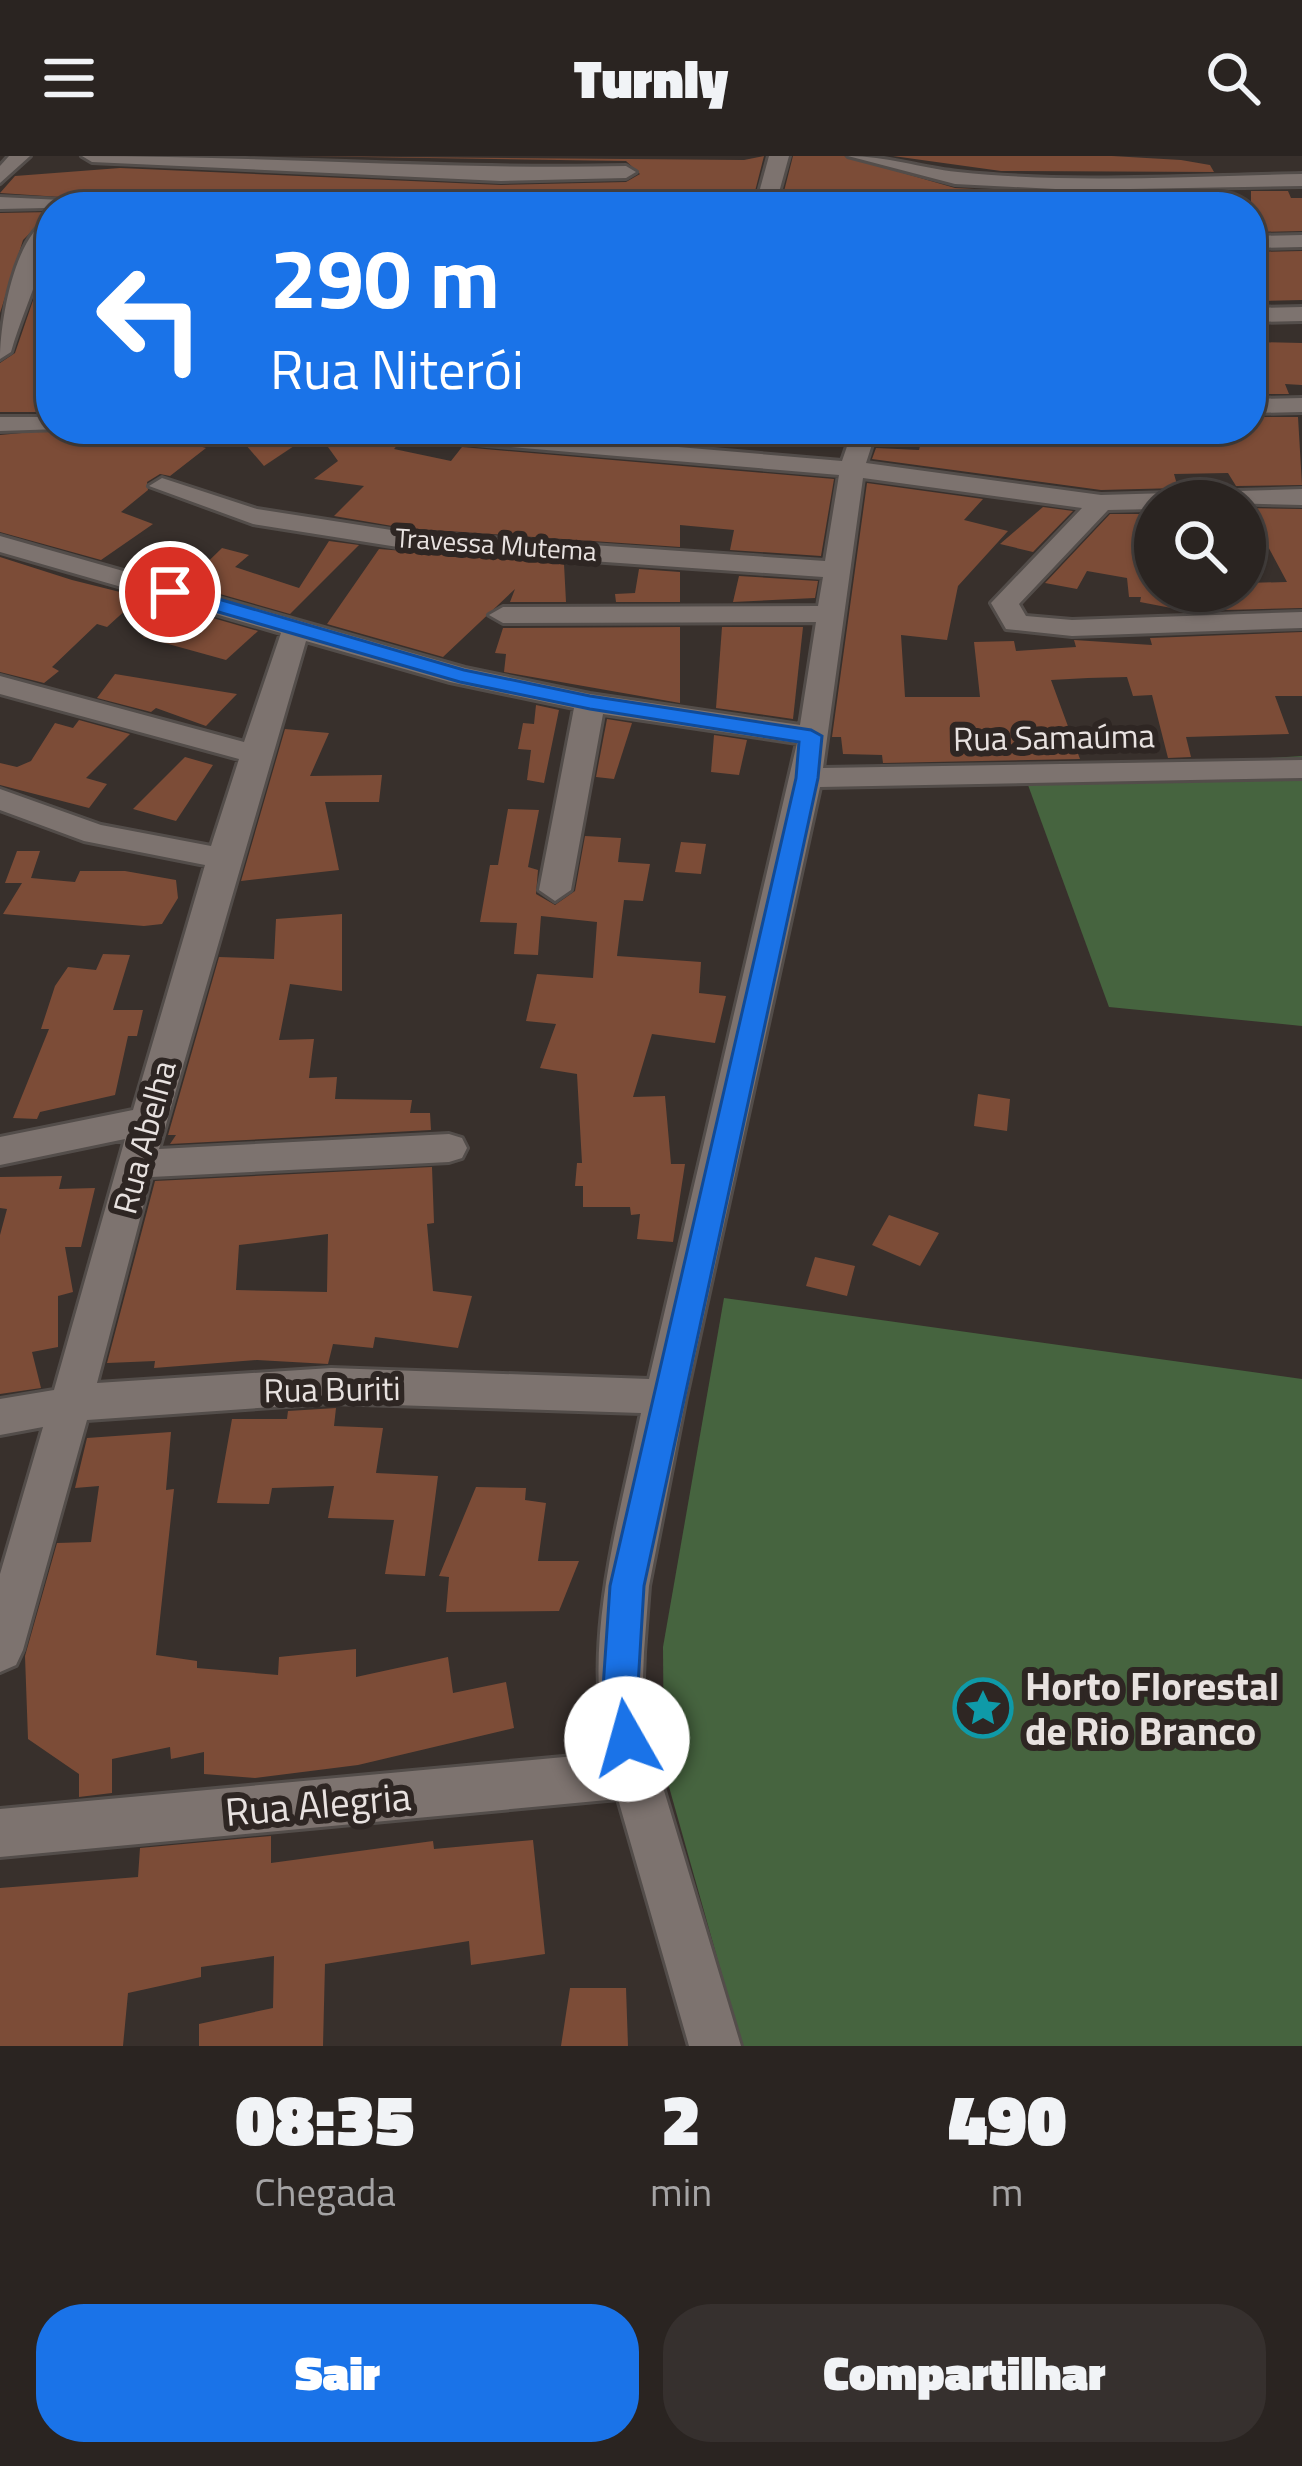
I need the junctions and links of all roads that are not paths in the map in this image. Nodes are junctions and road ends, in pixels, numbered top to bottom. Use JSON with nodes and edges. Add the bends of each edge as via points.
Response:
{"nodes":[{"id":1,"x":20,"y":156,"type":"edge"},
{"id":2,"x":92,"y":156,"type":"edge"},
{"id":3,"x":779,"y":156,"type":"edge"},
{"id":4,"x":858,"y":156,"type":"edge"},
{"id":5,"x":965,"y":156,"type":"edge"},
{"id":6,"x":171,"y":157,"type":"edge"},
{"id":7,"x":627,"y":173,"type":"edge"},
{"id":8,"x":0,"y":177,"type":"edge"},
{"id":9,"x":955,"y":178,"type":"junction"},
{"id":10,"x":1302,"y":180,"type":"edge"},
{"id":11,"x":1075,"y":184,"type":"junction"},
{"id":12,"x":769,"y":192,"type":"edge"},
{"id":13,"x":950,"y":192,"type":"edge"},
{"id":14,"x":1077,"y":192,"type":"edge"},
{"id":15,"x":0,"y":203,"type":"edge"},
{"id":16,"x":36,"y":208,"type":"edge"},
{"id":17,"x":1302,"y":241,"type":"edge"},
{"id":18,"x":1266,"y":242,"type":"edge"},
{"id":19,"x":36,"y":250,"type":"edge"},
{"id":20,"x":10,"y":288,"type":"edge"},
{"id":21,"x":1302,"y":314,"type":"edge"},
{"id":22,"x":1266,"y":315,"type":"edge"},
{"id":23,"x":0,"y":352,"type":"edge"},
{"id":24,"x":1302,"y":405,"type":"edge"},
{"id":25,"x":1266,"y":406,"type":"edge"},
{"id":26,"x":0,"y":424,"type":"edge"},
{"id":27,"x":36,"y":424,"type":"edge"},
{"id":28,"x":558,"y":444,"type":"edge"},
{"id":29,"x":860,"y":444,"type":"edge"},
{"id":30,"x":852,"y":469,"type":"junction"},
{"id":31,"x":162,"y":486,"type":"dead end"},
{"id":32,"x":1302,"y":497,"type":"edge"},
{"id":33,"x":1266,"y":498,"type":"edge"},
{"id":34,"x":1134,"y":502,"type":"edge"},
{"id":35,"x":1101,"y":503,"type":"junction"},
{"id":36,"x":0,"y":544,"type":"edge"},
{"id":37,"x":835,"y":570,"type":"junction"},
{"id":38,"x":833,"y":614,"type":"junction"},
{"id":39,"x":503,"y":615,"type":"dead end"},
{"id":40,"x":1302,"y":620,"type":"edge"},
{"id":41,"x":297,"y":627,"type":"junction"},
{"id":42,"x":0,"y":685,"type":"edge"},
{"id":43,"x":590,"y":703,"type":"junction"},
{"id":44,"x":811,"y":736,"type":"junction"},
{"id":45,"x":254,"y":754,"type":"junction"},
{"id":46,"x":1302,"y":769,"type":"edge"},
{"id":47,"x":807,"y":778,"type":"junction"},
{"id":48,"x":0,"y":800,"type":"edge"},
{"id":49,"x":226,"y":859,"type":"junction"},
{"id":50,"x":555,"y":890,"type":"dead end"},
{"id":51,"x":144,"y":1121,"type":"junction"},
{"id":52,"x":449,"y":1148,"type":"dead end"},
{"id":53,"x":0,"y":1151,"type":"edge"},
{"id":54,"x":137,"y":1163,"type":"junction"},
{"id":55,"x":665,"y":1397,"type":"junction"},
{"id":56,"x":74,"y":1401,"type":"junction"},
{"id":57,"x":0,"y":1417,"type":"edge"},
{"id":58,"x":0,"y":1650,"type":"edge"},
{"id":59,"x":635,"y":1774,"type":"junction"},
{"id":60,"x":0,"y":1833,"type":"edge"},
{"id":61,"x":715,"y":2046,"type":"edge"}],
"edges":[{"from":1,"to":8,"type":"street"},
{"from":2,"to":6,"type":"street"},
{"from":3,"to":12,"type":"street"},
{"from":4,"to":9,"type":"street"},
{"from":5,"to":9,"type":"street"},
{"from":6,"to":7,"type":"street","via":[[501,175]]},
{"from":9,"to":11,"type":"street"},
{"from":9,"to":13,"type":"street"},
{"from":10,"to":11,"type":"street"},
{"from":11,"to":14,"type":"street"},
{"from":15,"to":16,"type":"street"},
{"from":17,"to":18,"type":"street"},
{"from":19,"to":20,"type":"street"},
{"from":20,"to":23,"type":"street"},
{"from":21,"to":22,"type":"street"},
{"from":24,"to":25,"type":"street"},
{"from":26,"to":27,"type":"street"},
{"from":28,"to":30,"type":"street"},
{"from":29,"to":30,"type":"street"},
{"from":30,"to":35,"type":"street"},
{"from":30,"to":37,"type":"street"},
{"from":31,"to":37,"type":"street","name":"Travessa Mutema","via":[[253,516],[404,540]]},
{"from":32,"to":33,"type":"street"},
{"from":34,"to":35,"type":"street"},
{"from":35,"to":40,"type":"street","via":[[1005,603],[1016,623]]},
{"from":36,"to":41,"type":"street"},
{"from":37,"to":38,"type":"street"},
{"from":38,"to":39,"type":"street"},
{"from":38,"to":44,"type":"street"},
{"from":41,"to":43,"type":"street","via":[[460,676]]},
{"from":41,"to":45,"type":"street","name":"Rua Abelha"},
{"from":42,"to":45,"type":"street"},
{"from":43,"to":44,"type":"street"},
{"from":43,"to":50,"type":"street"},
{"from":44,"to":47,"type":"street"},
{"from":45,"to":49,"type":"street","name":"Rua Abelha"},
{"from":46,"to":47,"type":"street","name":"Rua Samaúma"},
{"from":47,"to":55,"type":"street"},
{"from":48,"to":49,"type":"street","via":[[95,834]]},
{"from":49,"to":51,"type":"street","name":"Rua Abelha"},
{"from":51,"to":53,"type":"street"},
{"from":51,"to":54,"type":"street","name":"Rua Abelha"},
{"from":52,"to":54,"type":"street"},
{"from":54,"to":56,"type":"street","name":"Rua Abelha"},
{"from":55,"to":56,"type":"street","name":"Rua Buriti","via":[[484,1386]]},
{"from":55,"to":59,"type":"street","via":[[621,1652],[620,1703]]},
{"from":56,"to":57,"type":"street","name":"Rua Buriti"},
{"from":56,"to":58,"type":"street","name":"Rua Abelha"},
{"from":59,"to":60,"type":"street","name":"Rua Alegria"},
{"from":59,"to":61,"type":"street"}]}
